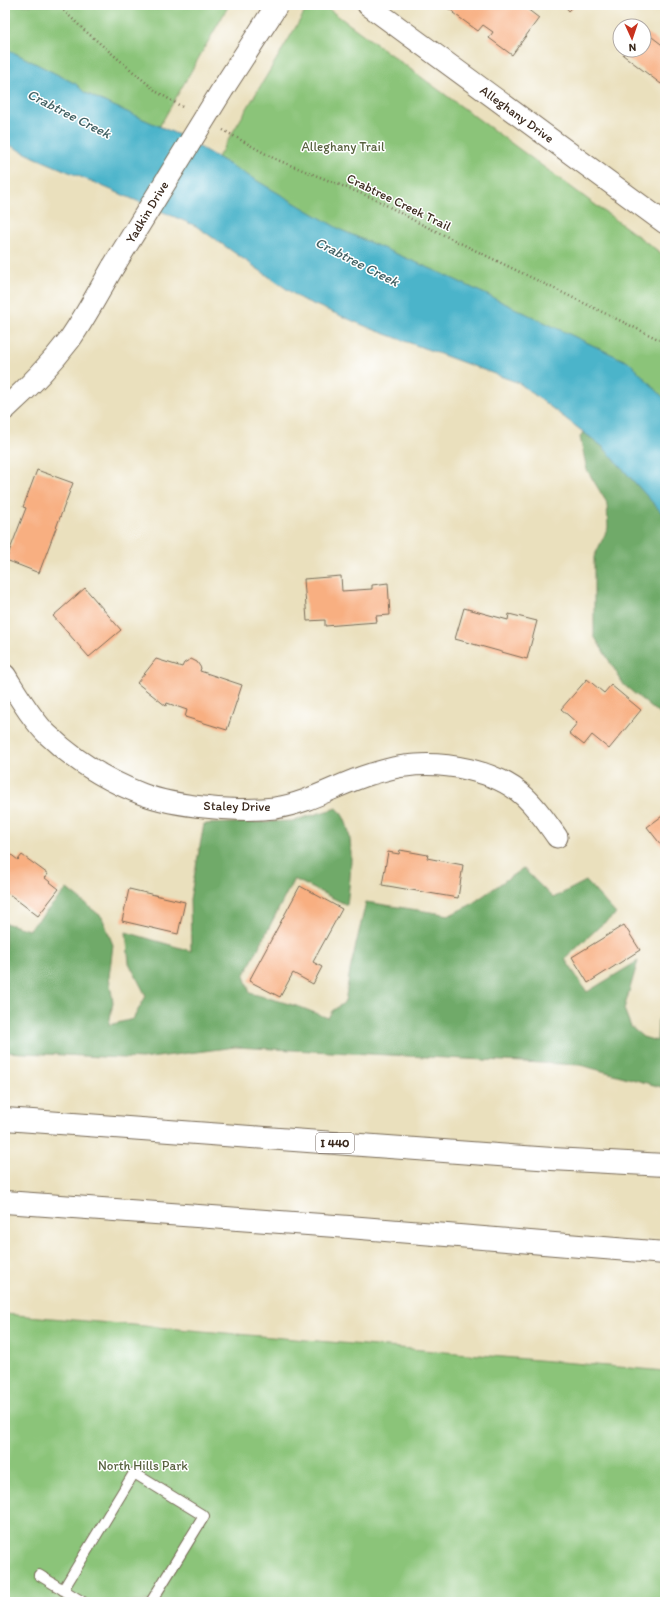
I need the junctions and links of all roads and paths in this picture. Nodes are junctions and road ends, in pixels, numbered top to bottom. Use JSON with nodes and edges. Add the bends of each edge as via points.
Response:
{"nodes":[{"id":1,"x":58,"y":5,"type":"edge"},
{"id":2,"x":277,"y":5,"type":"edge"},
{"id":3,"x":368,"y":5,"type":"edge"},
{"id":4,"x":185,"y":108,"type":"dead end"},
{"id":5,"x":219,"y":128,"type":"dead end"},
{"id":6,"x":665,"y":223,"type":"edge"},
{"id":7,"x":665,"y":344,"type":"edge"},
{"id":8,"x":5,"y":409,"type":"edge"},
{"id":9,"x":5,"y":675,"type":"edge"},
{"id":10,"x":557,"y":837,"type":"dead end"},
{"id":11,"x":5,"y":1119,"type":"edge"},
{"id":12,"x":665,"y":1165,"type":"edge"},
{"id":13,"x":5,"y":1202,"type":"edge"},
{"id":14,"x":665,"y":1253,"type":"edge"},
{"id":15,"x":39,"y":1575,"type":"dead end"},
{"id":16,"x":62,"y":1590,"type":"junction"},
{"id":17,"x":83,"y":1602,"type":"edge"},
{"id":18,"x":151,"y":1602,"type":"edge"}],
"edges":[{"from":1,"to":4,"type":"path","via":[[157,92]]},
{"from":2,"to":8,"type":"main road","name":"Yadkin Drive","bridge":true,"via":[[70,339],[47,367]]},
{"from":3,"to":6,"type":"street","name":"Alleghany Drive"},
{"from":5,"to":7,"type":"path","name":"Crabtree Creek Trail","via":[[275,159],[375,199]]},
{"from":9,"to":10,"type":"street","name":"Staley Drive","via":[[47,734],[75,757],[108,778],[142,794],[212,808],[275,808],[304,801],[370,775],[405,766],[440,765],[472,770],[500,780],[524,796]]},
{"from":11,"to":12,"type":"main road","number":"I 440","via":[[552,1160]]},
{"from":13,"to":14,"type":"main road","via":[[356,1227]]},
{"from":15,"to":16,"type":"lane"},
{"from":16,"to":17,"type":"lane"},
{"from":16,"to":18,"type":"lane","via":[[134,1473],[204,1516]]}]}
